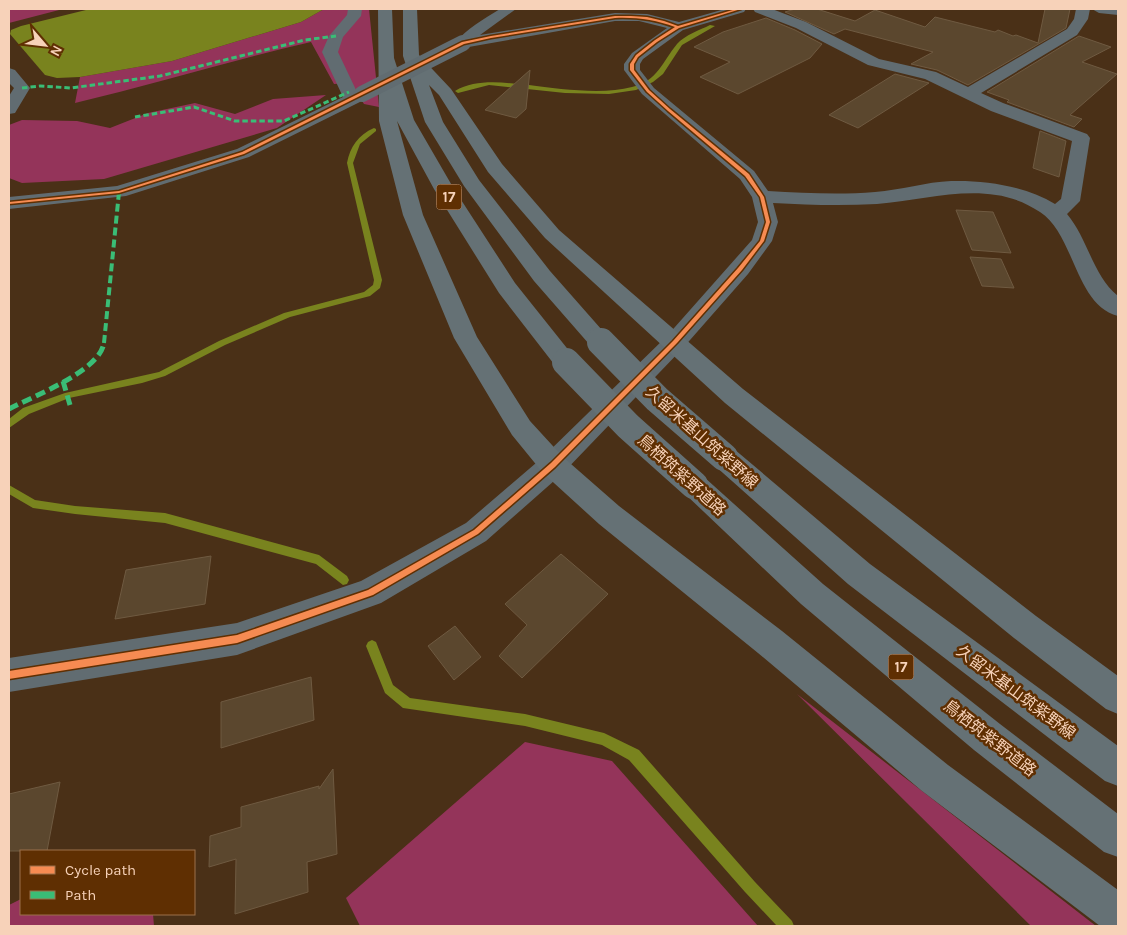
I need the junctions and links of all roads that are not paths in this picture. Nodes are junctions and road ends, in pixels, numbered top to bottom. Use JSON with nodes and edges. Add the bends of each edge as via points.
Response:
{"nodes":[{"id":1,"x":356,"y":9,"type":"edge"},
{"id":2,"x":385,"y":9,"type":"edge"},
{"id":3,"x":410,"y":9,"type":"edge"},
{"id":4,"x":508,"y":9,"type":"edge"},
{"id":5,"x":740,"y":9,"type":"edge"},
{"id":6,"x":760,"y":9,"type":"edge"},
{"id":7,"x":1083,"y":9,"type":"edge"},
{"id":8,"x":1099,"y":9,"type":"edge"},
{"id":9,"x":1118,"y":11,"type":"edge"},
{"id":10,"x":678,"y":27,"type":"junction"},
{"id":11,"x":463,"y":43,"type":"junction"},
{"id":12,"x":411,"y":56,"type":"junction"},
{"id":13,"x":386,"y":58,"type":"junction"},
{"id":14,"x":9,"y":73,"type":"edge"},
{"id":15,"x":968,"y":94,"type":"junction"},
{"id":16,"x":357,"y":96,"type":"junction"},
{"id":17,"x":9,"y":109,"type":"edge"},
{"id":18,"x":9,"y":192,"type":"edge"},
{"id":19,"x":762,"y":197,"type":"junction"},
{"id":20,"x":29,"y":200,"type":"junction"},
{"id":21,"x":9,"y":202,"type":"edge"},
{"id":22,"x":1055,"y":214,"type":"junction"},
{"id":23,"x":1118,"y":308,"type":"edge"},
{"id":24,"x":675,"y":342,"type":"junction"},
{"id":25,"x":553,"y":465,"type":"junction"},
{"id":26,"x":9,"y":675,"type":"edge"},
{"id":27,"x":1118,"y":697,"type":"edge"},
{"id":28,"x":1118,"y":768,"type":"edge"},
{"id":29,"x":1118,"y":838,"type":"edge"},
{"id":30,"x":1118,"y":915,"type":"edge"}],
"edges":[{"from":1,"to":16,"type":"street","via":[[354,16],[336,36],[330,52]]},
{"from":2,"to":13,"type":"main road","name":"鳥栖筑紫野道路","number":"17"},
{"from":3,"to":12,"type":"main road","name":"久留米基山筑紫野線","number":"17"},
{"from":4,"to":11,"type":"street"},
{"from":5,"to":10,"type":"street"},
{"from":6,"to":15,"type":"street","via":[[801,25],[874,62],[930,75]]},
{"from":7,"to":15,"type":"street","via":[[1081,19],[1072,32]]},
{"from":8,"to":9,"type":"street"},
{"from":10,"to":11,"type":"street","via":[[621,16]]},
{"from":10,"to":19,"type":"street","via":[[637,56],[632,70],[644,86],[746,176]]},
{"from":11,"to":16,"type":"street","bridge":true},
{"from":12,"to":24,"type":"main road","via":[[445,92],[495,168],[552,234]]},
{"from":12,"to":28,"type":"main road","name":"久留米基山筑紫野線","number":"17","bridge":true,"via":[[434,122],[470,182],[542,276],[657,399],[859,574]]},
{"from":13,"to":25,"type":"main road","via":[[388,121],[413,215],[466,338],[521,428]]},
{"from":13,"to":29,"type":"main road","name":"鳥栖筑紫野道路","number":"17","bridge":true,"via":[[405,120],[444,189],[507,288],[566,362],[628,426],[812,594],[987,737]]},
{"from":14,"to":17,"type":"street","via":[[22,88]]},
{"from":15,"to":22,"type":"street","via":[[1081,138],[1070,201]]},
{"from":16,"to":20,"type":"street","via":[[243,153],[119,192]]},
{"from":18,"to":20,"type":"street"},
{"from":19,"to":22,"type":"street","via":[[877,198],[952,187],[998,191],[1031,199]]},
{"from":19,"to":24,"type":"street","via":[[768,222],[762,241]]},
{"from":20,"to":21,"type":"street"},
{"from":22,"to":23,"type":"street","via":[[1067,230],[1091,280]]},
{"from":24,"to":25,"type":"street"},
{"from":24,"to":27,"type":"main road","via":[[734,396]]},
{"from":25,"to":26,"type":"street","via":[[476,532],[370,593],[237,639]]},
{"from":25,"to":30,"type":"main road","via":[[610,515],[935,778]]}]}
